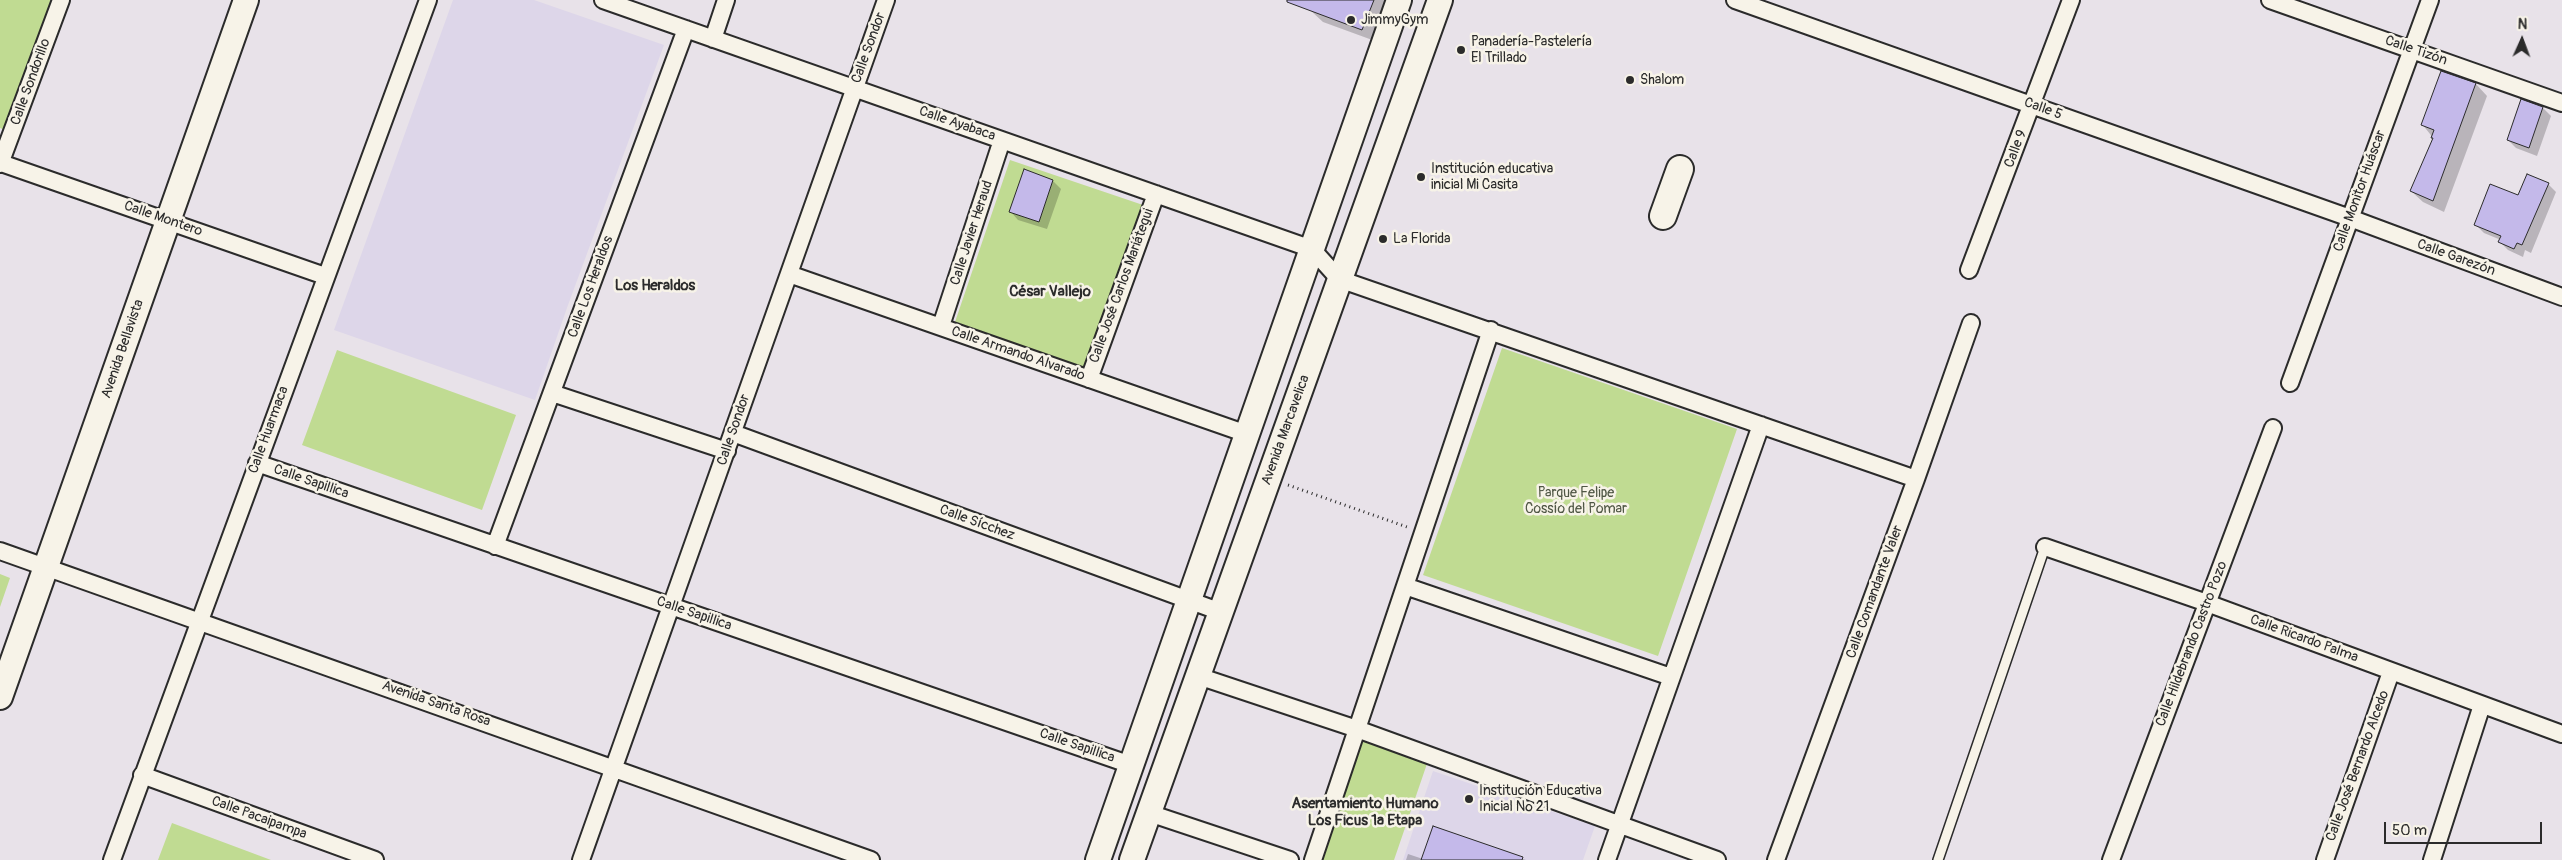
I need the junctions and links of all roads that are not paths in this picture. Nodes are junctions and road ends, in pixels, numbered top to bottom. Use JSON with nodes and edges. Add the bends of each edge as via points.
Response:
{"nodes":[{"id":1,"x":62,"y":0,"type":"edge"},
{"id":2,"x":246,"y":0,"type":"edge"},
{"id":3,"x":428,"y":0,"type":"edge"},
{"id":4,"x":603,"y":0,"type":"edge"},
{"id":5,"x":726,"y":0,"type":"edge"},
{"id":6,"x":886,"y":0,"type":"edge"},
{"id":7,"x":1398,"y":0,"type":"edge"},
{"id":8,"x":1440,"y":0,"type":"edge"},
{"id":9,"x":1735,"y":0,"type":"edge"},
{"id":10,"x":2071,"y":0,"type":"edge"},
{"id":11,"x":2270,"y":0,"type":"edge"},
{"id":12,"x":2430,"y":0,"type":"edge"},
{"id":13,"x":686,"y":29,"type":"junction"},
{"id":14,"x":713,"y":39,"type":"junction"},
{"id":15,"x":2412,"y":49,"type":"junction"},
{"id":16,"x":855,"y":88,"type":"junction"},
{"id":17,"x":2562,"y":103,"type":"edge"},
{"id":18,"x":2032,"y":106,"type":"junction"},
{"id":19,"x":1002,"y":140,"type":"junction"},
{"id":20,"x":4,"y":143,"type":"edge"},
{"id":21,"x":0,"y":163,"type":"edge"},
{"id":22,"x":1680,"y":169,"type":"dead end"},
{"id":23,"x":1156,"y":194,"type":"junction"},
{"id":24,"x":1663,"y":216,"type":"dead end"},
{"id":25,"x":2350,"y":218,"type":"junction"},
{"id":26,"x":168,"y":221,"type":"junction"},
{"id":27,"x":1312,"y":249,"type":"junction"},
{"id":28,"x":1969,"y":270,"type":"dead end"},
{"id":29,"x":789,"y":274,"type":"junction"},
{"id":30,"x":325,"y":276,"type":"junction"},
{"id":31,"x":1339,"y":279,"type":"junction"},
{"id":32,"x":2562,"y":297,"type":"edge"},
{"id":33,"x":1971,"y":323,"type":"dead end"},
{"id":34,"x":940,"y":326,"type":"junction"},
{"id":35,"x":1491,"y":330,"type":"junction"},
{"id":36,"x":1089,"y":379,"type":"junction"},
{"id":37,"x":2290,"y":383,"type":"dead end"},
{"id":38,"x":552,"y":392,"type":"junction"},
{"id":39,"x":1761,"y":425,"type":"junction"},
{"id":40,"x":2274,"y":428,"type":"dead end"},
{"id":41,"x":733,"y":433,"type":"junction"},
{"id":42,"x":1247,"y":434,"type":"junction"},
{"id":43,"x":727,"y":451,"type":"junction"},
{"id":44,"x":257,"y":463,"type":"junction"},
{"id":45,"x":1916,"y":479,"type":"junction"},
{"id":46,"x":495,"y":546,"type":"junction"},
{"id":47,"x":2045,"y":547,"type":"joint"},
{"id":48,"x":0,"y":551,"type":"edge"},
{"id":49,"x":46,"y":567,"type":"junction"},
{"id":50,"x":1405,"y":586,"type":"junction"},
{"id":51,"x":1189,"y":600,"type":"junction"},
{"id":52,"x":2207,"y":603,"type":"junction"},
{"id":53,"x":671,"y":606,"type":"junction"},
{"id":54,"x":1221,"y":612,"type":"junction"},
{"id":55,"x":198,"y":620,"type":"junction"},
{"id":56,"x":2392,"y":672,"type":"junction"},
{"id":57,"x":1198,"y":676,"type":"junction"},
{"id":58,"x":1671,"y":677,"type":"junction"},
{"id":59,"x":0,"y":698,"type":"edge"},
{"id":60,"x":2482,"y":705,"type":"junction"},
{"id":61,"x":1358,"y":729,"type":"junction"},
{"id":62,"x":2562,"y":734,"type":"edge"},
{"id":63,"x":1131,"y":765,"type":"junction"},
{"id":64,"x":614,"y":768,"type":"junction"},
{"id":65,"x":142,"y":775,"type":"junction"},
{"id":66,"x":1149,"y":813,"type":"junction"},
{"id":67,"x":1620,"y":825,"type":"junction"},
{"id":68,"x":112,"y":860,"type":"edge"},
{"id":69,"x":375,"y":860,"type":"edge"},
{"id":70,"x":581,"y":860,"type":"edge"},
{"id":71,"x":871,"y":860,"type":"edge"},
{"id":72,"x":1098,"y":860,"type":"edge"},
{"id":73,"x":1132,"y":860,"type":"edge"},
{"id":74,"x":1290,"y":860,"type":"edge"},
{"id":75,"x":1313,"y":860,"type":"edge"},
{"id":76,"x":1607,"y":860,"type":"edge"},
{"id":77,"x":1717,"y":860,"type":"edge"},
{"id":78,"x":1776,"y":860,"type":"edge"},
{"id":79,"x":1938,"y":860,"type":"edge"},
{"id":80,"x":2111,"y":860,"type":"edge"},
{"id":81,"x":2325,"y":860,"type":"edge"},
{"id":82,"x":2432,"y":860,"type":"edge"}],
"edges":[{"from":1,"to":20,"type":"street","name":"Calle Sondorillo"},
{"from":2,"to":26,"type":"street","name":"Avenida Bellavista"},
{"from":3,"to":30,"type":"street","name":"Calle Huarmaca"},
{"from":4,"to":13,"type":"street","name":"Calle Ayabaca"},
{"from":5,"to":14,"type":"street"},
{"from":6,"to":16,"type":"street","name":"Calle Sondor"},
{"from":7,"to":27,"type":"street"},
{"from":8,"to":31,"type":"street","name":"Avenida Marcavelica"},
{"from":9,"to":18,"type":"street","name":"Calle 5"},
{"from":10,"to":18,"type":"street","name":"Calle 9"},
{"from":11,"to":15,"type":"street","name":"Calle Tizón"},
{"from":12,"to":15,"type":"street","name":"Calle Monitor Huáscar"},
{"from":13,"to":14,"type":"street","name":"Calle Ayabaca"},
{"from":13,"to":38,"type":"street","name":"Calle Los Heraldos"},
{"from":14,"to":16,"type":"street","name":"Calle Ayabaca"},
{"from":15,"to":17,"type":"street","name":"Calle Tizón"},
{"from":15,"to":25,"type":"street","name":"Calle Monitor Huáscar"},
{"from":16,"to":19,"type":"street","name":"Calle Ayabaca"},
{"from":16,"to":29,"type":"street","name":"Calle Sondor"},
{"from":18,"to":25,"type":"street","name":"Calle 5"},
{"from":18,"to":28,"type":"street","name":"Calle 9"},
{"from":19,"to":23,"type":"street","name":"Calle Ayabaca"},
{"from":19,"to":34,"type":"street","name":"Calle Javier Heraud"},
{"from":20,"to":21,"type":"street","name":"Calle Sondorillo"},
{"from":21,"to":26,"type":"street","name":"Calle Montero"},
{"from":22,"to":24,"type":"main road"},
{"from":23,"to":27,"type":"street","name":"Calle Ayabaca"},
{"from":23,"to":36,"type":"street","name":"Calle José Carlos Mariátegui"},
{"from":25,"to":32,"type":"street","name":"Calle Garezón"},
{"from":25,"to":37,"type":"street","name":"Calle Monitor Huáscar"},
{"from":26,"to":30,"type":"street","name":"Calle Montero"},
{"from":26,"to":49,"type":"street","name":"Avenida Bellavista"},
{"from":27,"to":31,"type":"street"},
{"from":27,"to":42,"type":"street"},
{"from":29,"to":34,"type":"street","name":"Calle Armando Alvarado"},
{"from":29,"to":41,"type":"street","name":"Calle Sondor"},
{"from":30,"to":44,"type":"street","name":"Calle Huarmaca"},
{"from":31,"to":35,"type":"street"},
{"from":31,"to":54,"type":"street","name":"Avenida Marcavelica"},
{"from":33,"to":45,"type":"street","name":"Calle Comandante Valer"},
{"from":34,"to":36,"type":"street","name":"Calle Armando Alvarado"},
{"from":35,"to":39,"type":"street"},
{"from":35,"to":50,"type":"street"},
{"from":36,"to":42,"type":"street","name":"Calle Armando Alvarado"},
{"from":38,"to":43,"type":"street"},
{"from":38,"to":46,"type":"street","name":"Calle Los Heraldos"},
{"from":39,"to":45,"type":"street"},
{"from":39,"to":58,"type":"street"},
{"from":40,"to":52,"type":"street","name":"Calle Hildebrando Castro Pozo"},
{"from":41,"to":43,"type":"street","name":"Calle Sondor"},
{"from":41,"to":51,"type":"street","name":"Calle Sícchez"},
{"from":42,"to":51,"type":"street"},
{"from":43,"to":53,"type":"street","name":"Calle Sondor"},
{"from":44,"to":46,"type":"street","name":"Calle Sapillica"},
{"from":44,"to":55,"type":"street","name":"Calle Huarmaca"},
{"from":45,"to":78,"type":"street","name":"Calle Comandante Valer"},
{"from":46,"to":53,"type":"street","name":"Calle Sapillica"},
{"from":47,"to":52,"type":"street","name":"Calle Ricardo Palma"},
{"from":47,"to":79,"type":"lane"},
{"from":48,"to":49,"type":"street","name":"Avenida Santa Rosa"},
{"from":49,"to":55,"type":"street","name":"Avenida Santa Rosa"},
{"from":49,"to":59,"type":"street","name":"Avenida Bellavista"},
{"from":50,"to":58,"type":"street"},
{"from":50,"to":61,"type":"street"},
{"from":51,"to":54,"type":"street","name":"Calle Sícchez"},
{"from":51,"to":63,"type":"street"},
{"from":52,"to":56,"type":"street","name":"Calle Ricardo Palma"},
{"from":52,"to":80,"type":"street","name":"Calle Hildebrando Castro Pozo"},
{"from":53,"to":63,"type":"street","name":"Calle Sapillica"},
{"from":53,"to":64,"type":"street","name":"Calle Sondor"},
{"from":54,"to":57,"type":"street","name":"Avenida Marcavelica"},
{"from":55,"to":64,"type":"street","name":"Avenida Santa Rosa"},
{"from":55,"to":65,"type":"street","name":"Calle Huarmaca"},
{"from":56,"to":60,"type":"street","name":"Calle Ricardo Palma"},
{"from":56,"to":81,"type":"street","name":"Calle José Bernardo Alcedo"},
{"from":57,"to":61,"type":"street"},
{"from":57,"to":66,"type":"street","name":"Avenida Marcavelica"},
{"from":58,"to":67,"type":"street"},
{"from":60,"to":62,"type":"street","name":"Calle Ricardo Palma"},
{"from":60,"to":82,"type":"street"},
{"from":61,"to":67,"type":"street"},
{"from":61,"to":75,"type":"street"},
{"from":63,"to":72,"type":"street"},
{"from":64,"to":70,"type":"street","name":"Calle Sondor"},
{"from":64,"to":71,"type":"street","name":"Avenida Santa Rosa"},
{"from":65,"to":68,"type":"street","name":"Calle Huarmaca"},
{"from":65,"to":69,"type":"street","name":"Calle Pacaipampa"},
{"from":66,"to":73,"type":"street","name":"Avenida Marcavelica"},
{"from":66,"to":74,"type":"street"},
{"from":67,"to":76,"type":"street"},
{"from":67,"to":77,"type":"street"}]}
